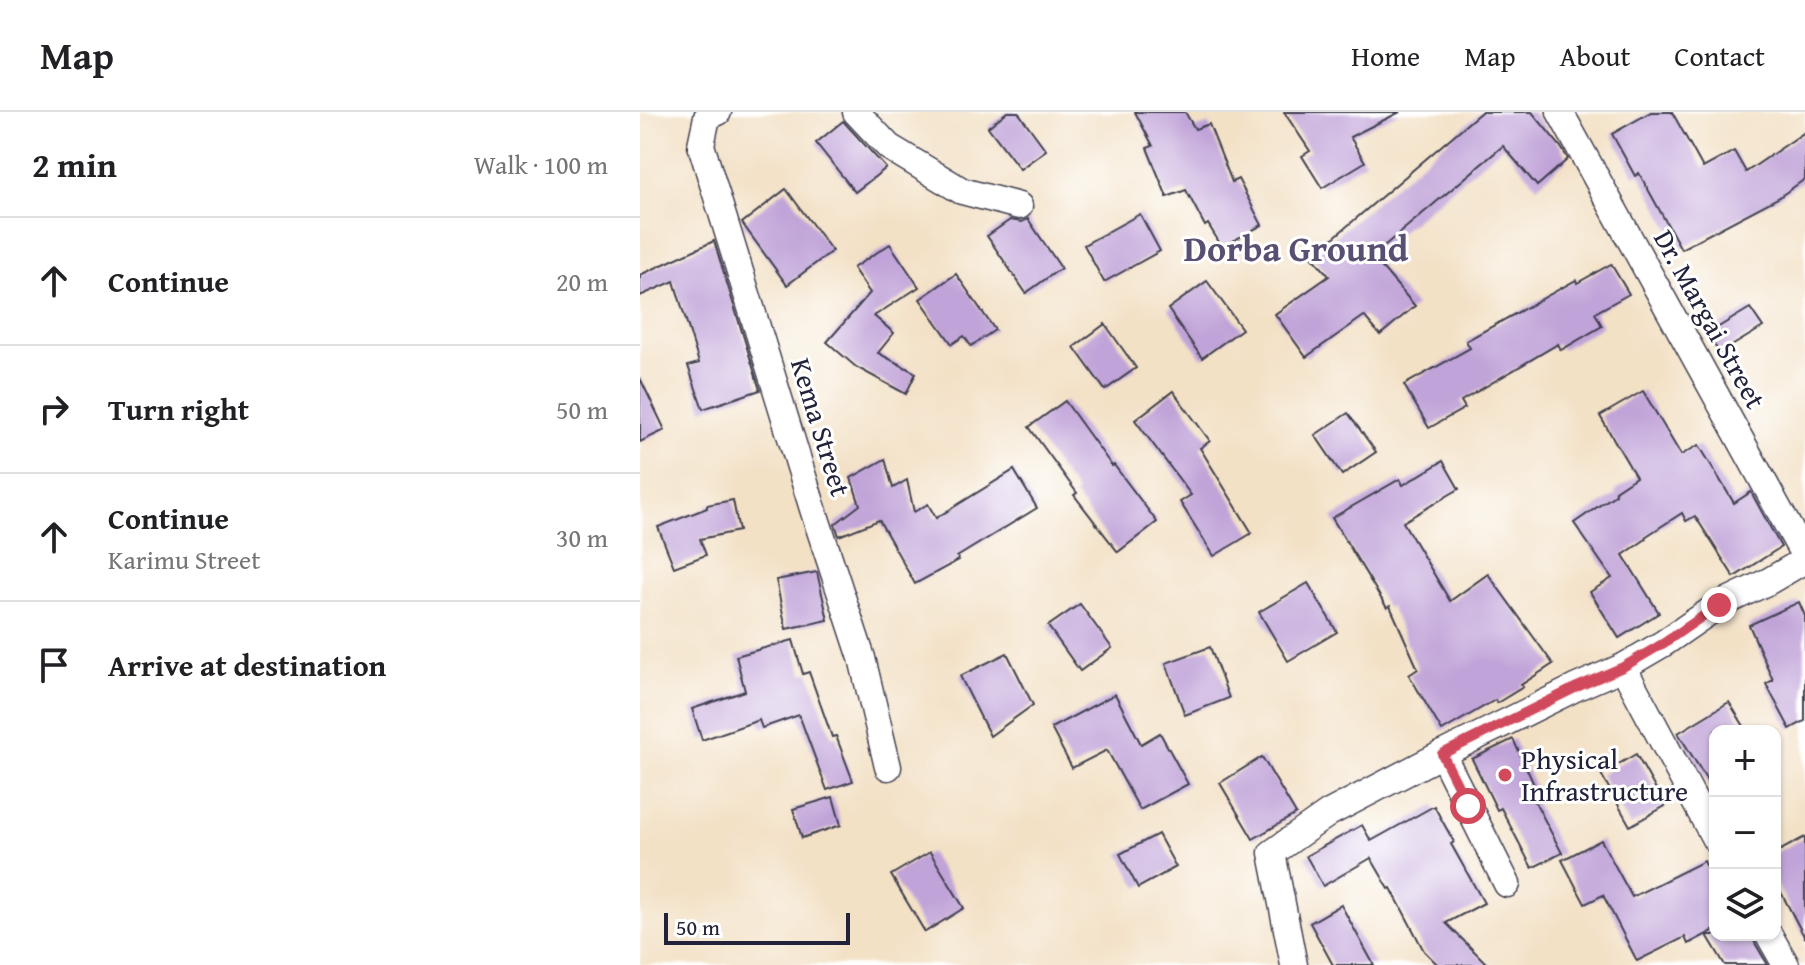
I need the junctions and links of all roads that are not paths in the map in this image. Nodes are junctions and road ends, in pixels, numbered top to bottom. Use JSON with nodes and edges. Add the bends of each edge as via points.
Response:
{"nodes":[{"id":1,"x":856,"y":112,"type":"edge"},
{"id":2,"x":1560,"y":112,"type":"edge"},
{"id":3,"x":707,"y":114,"type":"edge"},
{"id":4,"x":1019,"y":206,"type":"dead end"},
{"id":5,"x":1805,"y":559,"type":"edge"},
{"id":6,"x":1623,"y":667,"type":"junction"},
{"id":7,"x":1442,"y":754,"type":"junction"},
{"id":8,"x":888,"y":767,"type":"dead end"},
{"id":9,"x":1709,"y":828,"type":"edge"},
{"id":10,"x":1507,"y":884,"type":"dead end"},
{"id":11,"x":1772,"y":941,"type":"edge"},
{"id":12,"x":1294,"y":965,"type":"edge"},
{"id":13,"x":1786,"y":965,"type":"edge"}],
"edges":[{"from":1,"to":4,"type":"street","via":[[889,147],[962,191]]},
{"from":2,"to":5,"type":"street","name":"Dr. Margai Street"},
{"from":3,"to":8,"type":"street","name":"Kema Street","via":[[701,145],[862,658]]},
{"from":5,"to":6,"type":"street","via":[[1719,605]]},
{"from":6,"to":7,"type":"street"},
{"from":6,"to":9,"type":"street"},
{"from":7,"to":10,"type":"street"},
{"from":7,"to":12,"type":"street","via":[[1329,813],[1272,853]]},
{"from":11,"to":13,"type":"street"}]}
